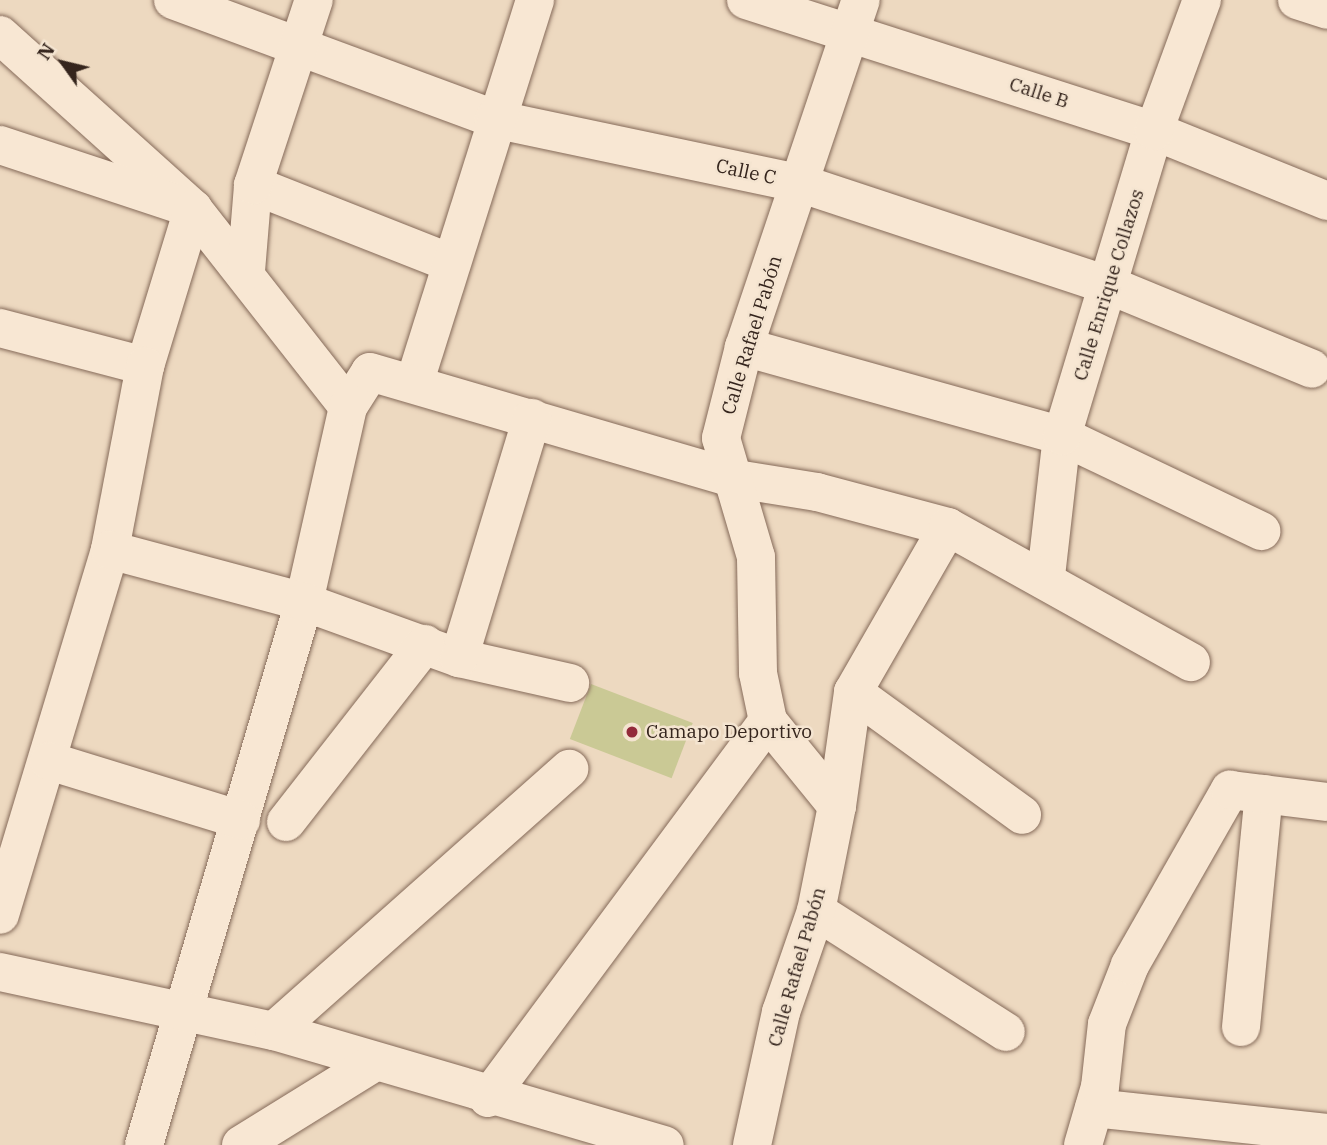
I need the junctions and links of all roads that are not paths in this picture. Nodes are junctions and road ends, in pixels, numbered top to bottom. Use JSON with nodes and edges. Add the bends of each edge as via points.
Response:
{"nodes":[{"id":1,"x":173,"y":0,"type":"edge"},
{"id":2,"x":314,"y":0,"type":"edge"},
{"id":3,"x":535,"y":0,"type":"edge"},
{"id":4,"x":746,"y":0,"type":"edge"},
{"id":5,"x":1202,"y":0,"type":"edge"},
{"id":6,"x":1297,"y":0,"type":"edge"},
{"id":7,"x":1327,"y":10,"type":"edge"},
{"id":8,"x":856,"y":15,"type":"edge"},
{"id":9,"x":0,"y":35,"type":"edge"},
{"id":10,"x":300,"y":43,"type":"junction"},
{"id":11,"x":494,"y":119,"type":"junction"},
{"id":12,"x":1154,"y":131,"type":"junction"},
{"id":13,"x":0,"y":145,"type":"edge"},
{"id":14,"x":802,"y":184,"type":"junction"},
{"id":15,"x":253,"y":185,"type":"junction"},
{"id":16,"x":1327,"y":201,"type":"edge"},
{"id":17,"x":193,"y":209,"type":"junction"},
{"id":18,"x":451,"y":263,"type":"junction"},
{"id":19,"x":246,"y":271,"type":"junction"},
{"id":20,"x":1111,"y":286,"type":"junction"},
{"id":21,"x":0,"y":328,"type":"edge"},
{"id":22,"x":744,"y":347,"type":"junction"},
{"id":23,"x":145,"y":366,"type":"junction"},
{"id":24,"x":1312,"y":369,"type":"dead end"},
{"id":25,"x":414,"y":384,"type":"junction"},
{"id":26,"x":348,"y":407,"type":"junction"},
{"id":27,"x":532,"y":418,"type":"junction"},
{"id":28,"x":1062,"y":436,"type":"junction"},
{"id":29,"x":736,"y":479,"type":"junction"},
{"id":30,"x":948,"y":527,"type":"junction"},
{"id":31,"x":1261,"y":531,"type":"dead end"},
{"id":32,"x":110,"y":550,"type":"junction"},
{"id":33,"x":1046,"y":576,"type":"junction"},
{"id":34,"x":304,"y":603,"type":"junction"},
{"id":35,"x":442,"y":651,"type":"junction"},
{"id":36,"x":1191,"y":662,"type":"dead end"},
{"id":37,"x":570,"y":683,"type":"dead end"},
{"id":38,"x":853,"y":692,"type":"junction"},
{"id":39,"x":768,"y":720,"type":"junction"},
{"id":40,"x":48,"y":761,"type":"junction"},
{"id":41,"x":569,"y":769,"type":"dead end"},
{"id":42,"x":1264,"y":794,"type":"junction"},
{"id":43,"x":1327,"y":802,"type":"edge"},
{"id":44,"x":837,"y":806,"type":"junction"},
{"id":45,"x":1022,"y":815,"type":"dead end"},
{"id":46,"x":241,"y":820,"type":"junction"},
{"id":47,"x":286,"y":822,"type":"dead end"},
{"id":48,"x":816,"y":911,"type":"junction"},
{"id":49,"x":0,"y":915,"type":"edge"},
{"id":50,"x":0,"y":972,"type":"edge"},
{"id":51,"x":186,"y":1013,"type":"junction"},
{"id":52,"x":1241,"y":1027,"type":"dead end"},
{"id":53,"x":274,"y":1031,"type":"junction"},
{"id":54,"x":1006,"y":1032,"type":"dead end"},
{"id":55,"x":373,"y":1063,"type":"junction"},
{"id":56,"x":488,"y":1098,"type":"junction"},
{"id":57,"x":1094,"y":1108,"type":"junction"},
{"id":58,"x":1327,"y":1133,"type":"edge"},
{"id":59,"x":623,"y":1140,"type":"edge"},
{"id":60,"x":144,"y":1145,"type":"edge"},
{"id":61,"x":241,"y":1145,"type":"edge"},
{"id":62,"x":665,"y":1145,"type":"edge"},
{"id":63,"x":752,"y":1145,"type":"edge"},
{"id":64,"x":1083,"y":1145,"type":"edge"}],
"edges":[{"from":1,"to":10,"type":"street","name":"Calle C"},
{"from":2,"to":10,"type":"street"},
{"from":3,"to":11,"type":"street"},
{"from":4,"to":8,"type":"street","name":"Calle B"},
{"from":5,"to":12,"type":"street","name":"Calle Enrique Collazos"},
{"from":6,"to":7,"type":"street"},
{"from":8,"to":12,"type":"street","name":"Calle B"},
{"from":8,"to":14,"type":"street","name":"Calle Rafael Pabón"},
{"from":9,"to":17,"type":"street"},
{"from":10,"to":11,"type":"street","name":"Calle C"},
{"from":10,"to":15,"type":"street"},
{"from":11,"to":14,"type":"street","name":"Calle C"},
{"from":11,"to":18,"type":"street"},
{"from":12,"to":16,"type":"street","name":"Calle B"},
{"from":12,"to":20,"type":"street","name":"Calle Enrique Collazos"},
{"from":13,"to":17,"type":"street"},
{"from":14,"to":20,"type":"street","name":"Calle C"},
{"from":14,"to":22,"type":"street","name":"Calle Rafael Pabón"},
{"from":15,"to":18,"type":"street"},
{"from":15,"to":19,"type":"street"},
{"from":17,"to":19,"type":"street"},
{"from":17,"to":23,"type":"street"},
{"from":18,"to":25,"type":"street"},
{"from":19,"to":26,"type":"street"},
{"from":20,"to":24,"type":"street","name":"Calle C"},
{"from":20,"to":28,"type":"street","name":"Calle Enrique Collazos"},
{"from":21,"to":23,"type":"street"},
{"from":22,"to":28,"type":"street"},
{"from":22,"to":29,"type":"street","name":"Calle Rafael Pabón","via":[[721,438]]},
{"from":23,"to":32,"type":"street"},
{"from":25,"to":26,"type":"street","via":[[370,372]]},
{"from":25,"to":27,"type":"street"},
{"from":26,"to":34,"type":"street"},
{"from":27,"to":29,"type":"street"},
{"from":27,"to":35,"type":"street"},
{"from":28,"to":31,"type":"street"},
{"from":28,"to":33,"type":"street","name":"Calle Enrique Collazos"},
{"from":29,"to":30,"type":"street","via":[[817,492]]},
{"from":29,"to":39,"type":"street","name":"Calle Rafael Pabón","via":[[756,557],[758,673]]},
{"from":30,"to":33,"type":"street"},
{"from":30,"to":38,"type":"street"},
{"from":32,"to":34,"type":"street"},
{"from":32,"to":40,"type":"street"},
{"from":33,"to":36,"type":"street"},
{"from":34,"to":35,"type":"street"},
{"from":34,"to":46,"type":"street"},
{"from":35,"to":37,"type":"street"},
{"from":35,"to":47,"type":"street"},
{"from":38,"to":44,"type":"street"},
{"from":38,"to":45,"type":"street"},
{"from":39,"to":44,"type":"street","name":"Calle Rafael Pabón"},
{"from":39,"to":56,"type":"street"},
{"from":40,"to":46,"type":"street"},
{"from":40,"to":49,"type":"street"},
{"from":41,"to":53,"type":"street"},
{"from":42,"to":43,"type":"street"},
{"from":42,"to":52,"type":"street"},
{"from":42,"to":57,"type":"street","via":[[1230,790],[1130,965],[1107,1024]]},
{"from":44,"to":48,"type":"street","name":"Calle Rafael Pabón"},
{"from":46,"to":51,"type":"street"},
{"from":48,"to":54,"type":"street"},
{"from":48,"to":63,"type":"street","name":"Calle Rafael Pabón","via":[[781,1012]]},
{"from":50,"to":51,"type":"street"},
{"from":51,"to":53,"type":"street"},
{"from":51,"to":60,"type":"street"},
{"from":53,"to":55,"type":"street"},
{"from":55,"to":56,"type":"street"},
{"from":55,"to":61,"type":"street"},
{"from":56,"to":59,"type":"street"},
{"from":57,"to":58,"type":"street"},
{"from":57,"to":64,"type":"street"},
{"from":59,"to":62,"type":"street"}]}
